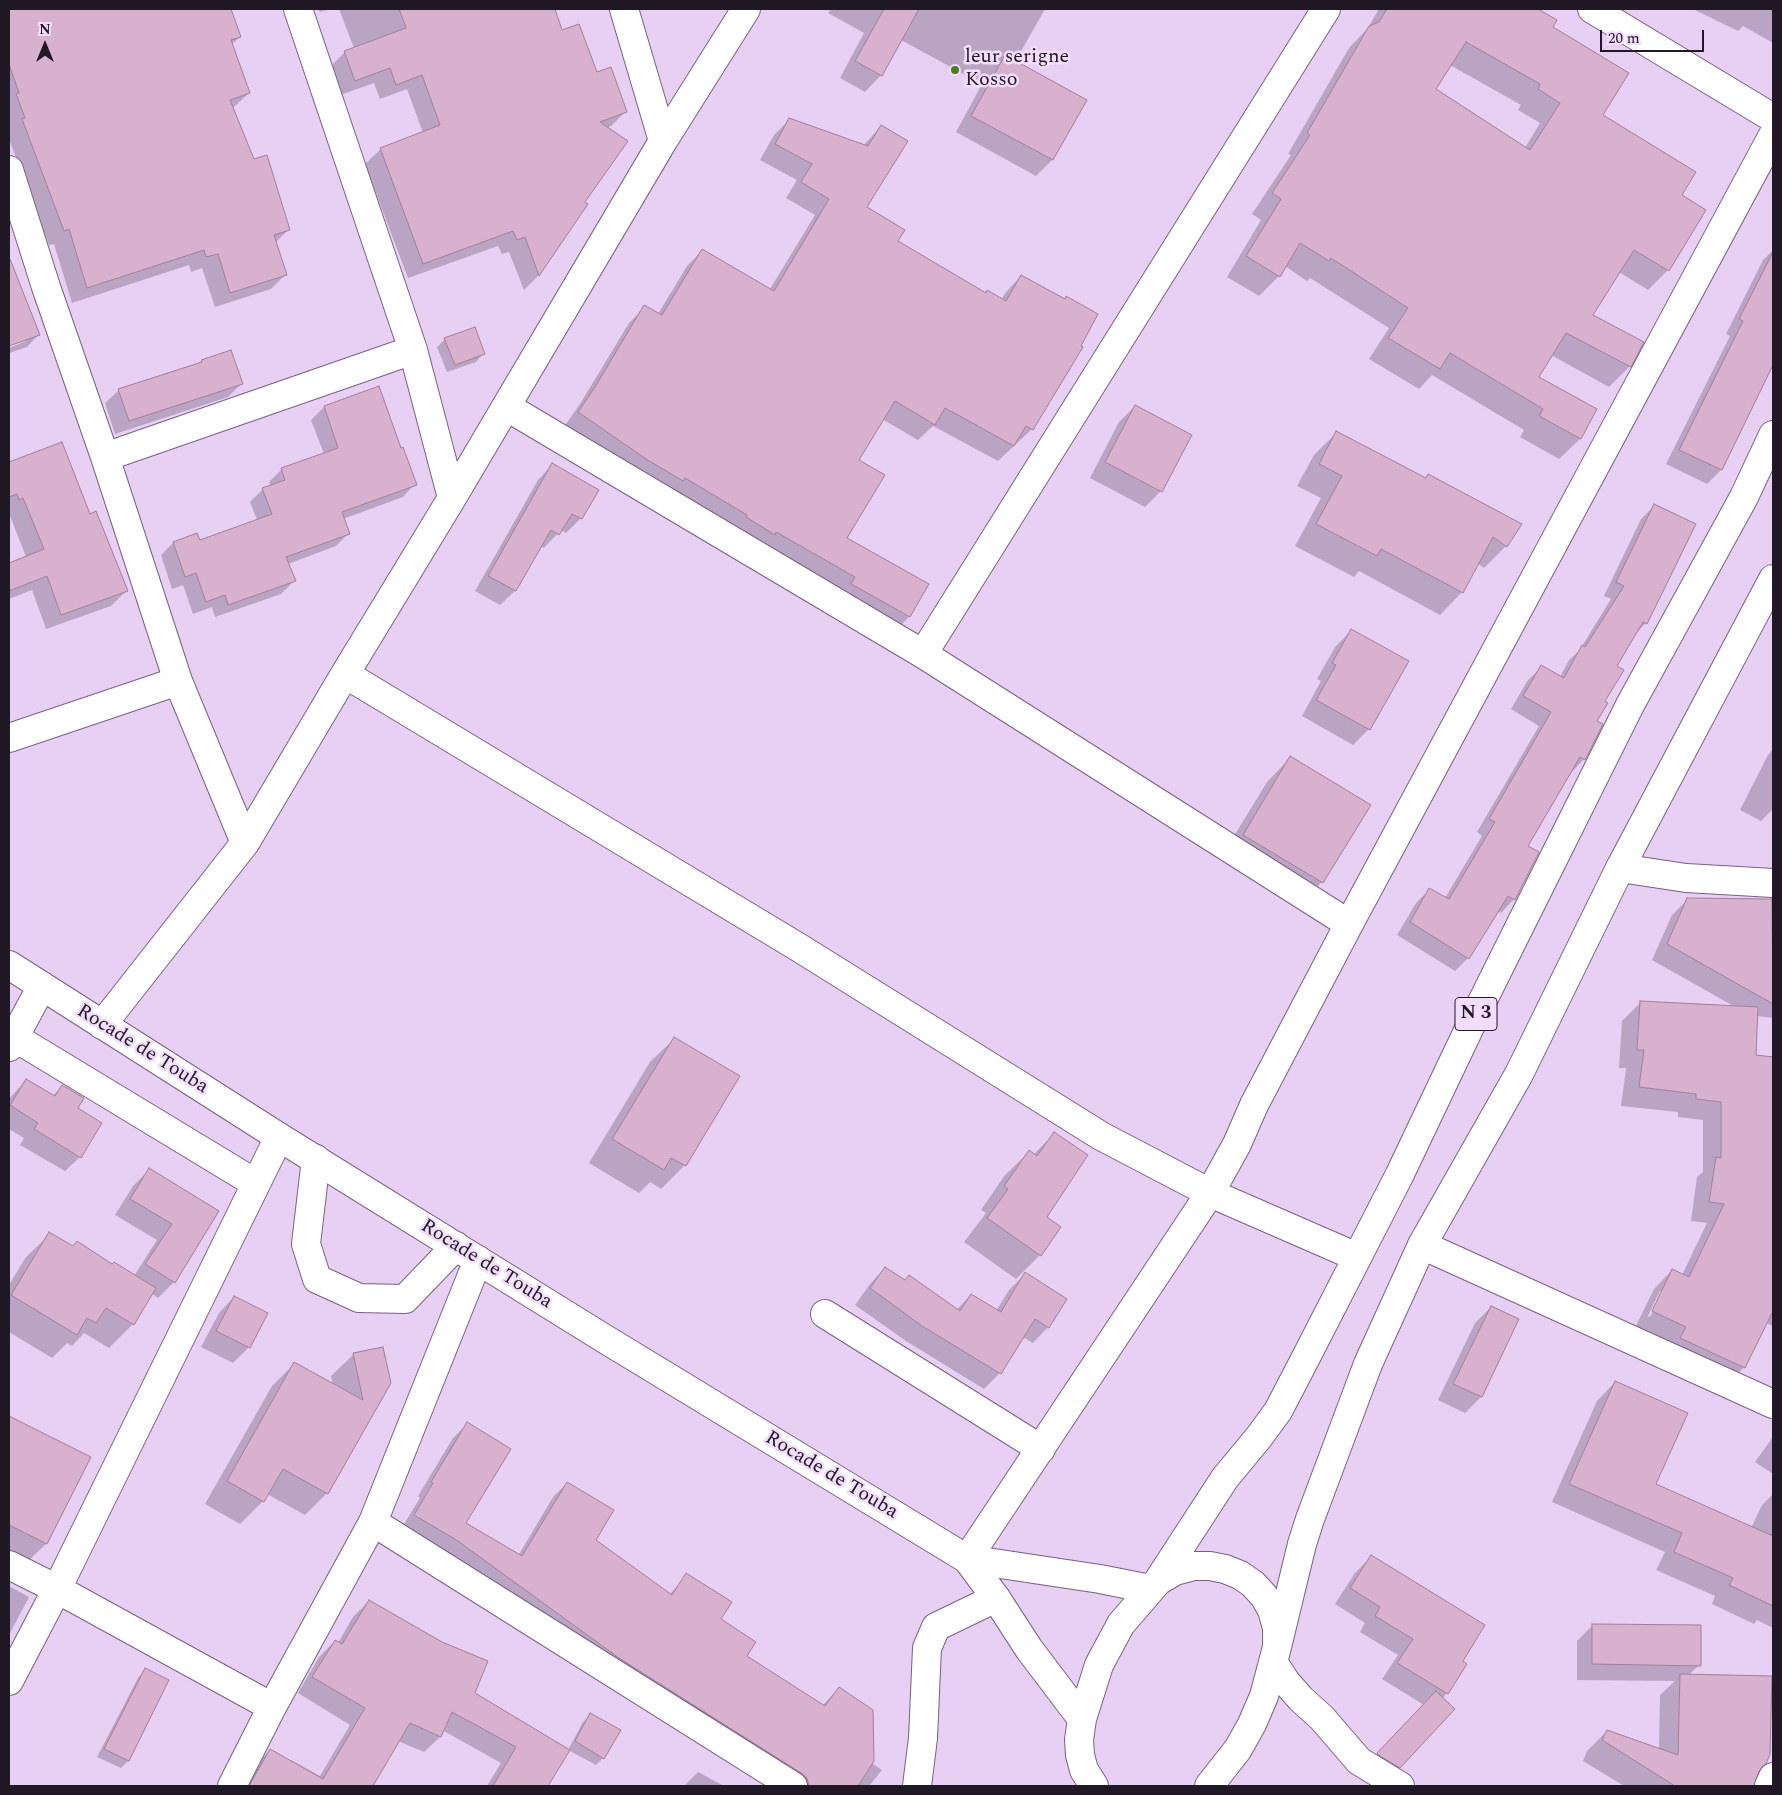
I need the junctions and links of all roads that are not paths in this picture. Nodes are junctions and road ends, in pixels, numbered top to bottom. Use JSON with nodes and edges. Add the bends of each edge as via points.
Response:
{"nodes":[{"id":1,"x":298,"y":9,"type":"edge"},
{"id":2,"x":624,"y":9,"type":"edge"},
{"id":3,"x":746,"y":9,"type":"edge"},
{"id":4,"x":1326,"y":9,"type":"edge"},
{"id":5,"x":1592,"y":9,"type":"edge"},
{"id":6,"x":1773,"y":118,"type":"edge"},
{"id":7,"x":1773,"y":135,"type":"edge"},
{"id":8,"x":663,"y":141,"type":"junction"},
{"id":9,"x":9,"y":170,"type":"edge"},
{"id":10,"x":413,"y":350,"type":"junction"},
{"id":11,"x":507,"y":407,"type":"junction"},
{"id":12,"x":1773,"y":435,"type":"edge"},
{"id":13,"x":105,"y":457,"type":"junction"},
{"id":14,"x":452,"y":498,"type":"junction"},
{"id":15,"x":1773,"y":580,"type":"edge"},
{"id":16,"x":923,"y":654,"type":"junction"},
{"id":17,"x":345,"y":674,"type":"junction"},
{"id":18,"x":178,"y":681,"type":"junction"},
{"id":19,"x":9,"y":738,"type":"edge"},
{"id":20,"x":245,"y":843,"type":"junction"},
{"id":21,"x":1620,"y":868,"type":"junction"},
{"id":22,"x":1773,"y":883,"type":"edge"},
{"id":23,"x":1349,"y":924,"type":"junction"},
{"id":24,"x":9,"y":965,"type":"edge"},
{"id":25,"x":42,"y":986,"type":"junction"},
{"id":26,"x":102,"y":1025,"type":"junction"},
{"id":27,"x":11,"y":1042,"type":"edge"},
{"id":28,"x":279,"y":1137,"type":"junction"},
{"id":29,"x":316,"y":1159,"type":"junction"},
{"id":30,"x":255,"y":1183,"type":"junction"},
{"id":31,"x":1210,"y":1193,"type":"junction"},
{"id":32,"x":1422,"y":1245,"type":"junction"},
{"id":33,"x":467,"y":1253,"type":"junction"},
{"id":34,"x":1357,"y":1257,"type":"junction"},
{"id":35,"x":825,"y":1314,"type":"dead end"},
{"id":36,"x":1773,"y":1404,"type":"edge"},
{"id":37,"x":1040,"y":1449,"type":"junction"},
{"id":38,"x":373,"y":1522,"type":"junction"},
{"id":39,"x":967,"y":1559,"type":"junction"},
{"id":40,"x":9,"y":1565,"type":"edge"},
{"id":41,"x":1154,"y":1585,"type":"junction"},
{"id":42,"x":57,"y":1589,"type":"junction"},
{"id":43,"x":996,"y":1598,"type":"junction"},
{"id":44,"x":1275,"y":1654,"type":"junction"},
{"id":45,"x":9,"y":1681,"type":"edge"},
{"id":46,"x":272,"y":1708,"type":"junction"},
{"id":47,"x":1081,"y":1722,"type":"junction"},
{"id":48,"x":1773,"y":1777,"type":"edge"},
{"id":49,"x":232,"y":1786,"type":"edge"},
{"id":50,"x":793,"y":1786,"type":"edge"},
{"id":51,"x":917,"y":1786,"type":"edge"},
{"id":52,"x":1068,"y":1786,"type":"edge"},
{"id":53,"x":1094,"y":1786,"type":"edge"},
{"id":54,"x":1209,"y":1786,"type":"edge"},
{"id":55,"x":1400,"y":1786,"type":"edge"},
{"id":56,"x":1769,"y":1786,"type":"edge"}],
"edges":[{"from":1,"to":10,"type":"street"},
{"from":2,"to":8,"type":"street"},
{"from":3,"to":8,"type":"street"},
{"from":4,"to":16,"type":"street"},
{"from":5,"to":6,"type":"street"},
{"from":7,"to":23,"type":"street"},
{"from":8,"to":11,"type":"street"},
{"from":9,"to":13,"type":"street"},
{"from":10,"to":13,"type":"street"},
{"from":10,"to":14,"type":"street"},
{"from":11,"to":14,"type":"street"},
{"from":11,"to":16,"type":"street"},
{"from":12,"to":34,"type":"street","number":"N 3","via":[[1744,497],[1630,704]]},
{"from":13,"to":18,"type":"street"},
{"from":14,"to":17,"type":"street"},
{"from":15,"to":21,"type":"street"},
{"from":16,"to":23,"type":"street"},
{"from":17,"to":20,"type":"street"},
{"from":17,"to":31,"type":"street","via":[[798,947],[1101,1136]]},
{"from":18,"to":19,"type":"street"},
{"from":18,"to":20,"type":"street"},
{"from":20,"to":26,"type":"street"},
{"from":21,"to":22,"type":"street","via":[[1686,878]]},
{"from":21,"to":32,"type":"street","via":[[1518,1074]]},
{"from":23,"to":31,"type":"street"},
{"from":24,"to":25,"type":"street","name":"Rocade de Touba"},
{"from":25,"to":26,"type":"street","name":"Rocade de Touba"},
{"from":25,"to":27,"type":"street"},
{"from":26,"to":28,"type":"street","name":"Rocade de Touba"},
{"from":27,"to":30,"type":"street"},
{"from":28,"to":29,"type":"street","name":"Rocade de Touba"},
{"from":28,"to":30,"type":"street"},
{"from":29,"to":33,"type":"street","name":"Rocade de Touba"},
{"from":29,"to":33,"type":"street","via":[[306,1244],[317,1279],[359,1298],[405,1299]]},
{"from":30,"to":42,"type":"street"},
{"from":31,"to":34,"type":"street"},
{"from":31,"to":37,"type":"street"},
{"from":32,"to":36,"type":"street"},
{"from":32,"to":44,"type":"street","via":[[1368,1364],[1310,1519]]},
{"from":33,"to":38,"type":"street"},
{"from":33,"to":39,"type":"street","name":"Rocade de Touba"},
{"from":34,"to":41,"type":"street","number":"N 3","via":[[1278,1411],[1225,1478]]},
{"from":35,"to":37,"type":"street"},
{"from":37,"to":39,"type":"street"},
{"from":38,"to":46,"type":"street"},
{"from":38,"to":50,"type":"street"},
{"from":39,"to":41,"type":"street","name":"Rocade de Touba"},
{"from":39,"to":43,"type":"street","name":"Rocade de Touba"},
{"from":40,"to":42,"type":"street"},
{"from":41,"to":44,"type":"street","via":[[1174,1571],[1194,1566],[1225,1568],[1240,1576],[1253,1584],[1272,1610],[1277,1628]]},
{"from":41,"to":47,"type":"street","via":[[1121,1624],[1099,1665]]},
{"from":42,"to":45,"type":"street"},
{"from":42,"to":46,"type":"street"},
{"from":43,"to":47,"type":"street","name":"Rocade de Touba"},
{"from":43,"to":51,"type":"street","via":[[936,1627],[927,1648],[923,1738]]},
{"from":44,"to":54,"type":"street","via":[[1264,1696],[1252,1724],[1238,1749]]},
{"from":44,"to":55,"type":"street","via":[[1286,1682],[1359,1762]]},
{"from":46,"to":49,"type":"street"},
{"from":47,"to":52,"type":"street"},
{"from":47,"to":53,"type":"street","via":[[1080,1754],[1084,1770]]},
{"from":48,"to":56,"type":"street"}]}
